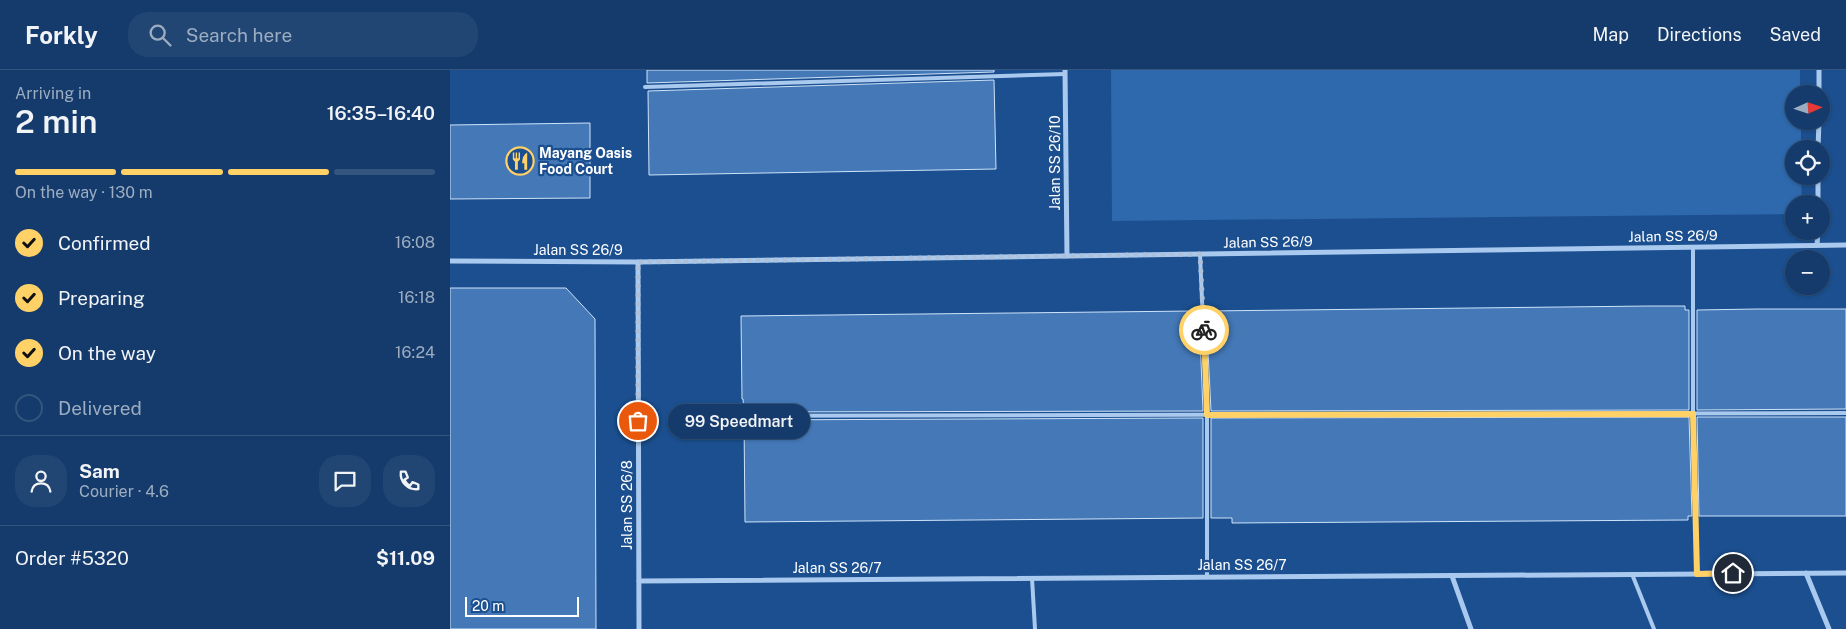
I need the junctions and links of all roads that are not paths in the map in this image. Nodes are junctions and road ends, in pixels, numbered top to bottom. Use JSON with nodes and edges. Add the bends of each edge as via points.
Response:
{"nodes":[{"id":1,"x":1819,"y":70,"type":"edge"},
{"id":2,"x":1066,"y":72,"type":"edge"},
{"id":3,"x":1819,"y":85,"type":"edge"},
{"id":4,"x":645,"y":87,"type":"dead end"},
{"id":5,"x":1818,"y":240,"type":"edge"},
{"id":6,"x":1818,"y":245,"type":"junction"},
{"id":7,"x":1846,"y":245,"type":"edge"},
{"id":8,"x":1693,"y":247,"type":"junction"},
{"id":9,"x":1200,"y":254,"type":"junction"},
{"id":10,"x":1067,"y":256,"type":"junction"},
{"id":11,"x":450,"y":261,"type":"edge"},
{"id":12,"x":638,"y":262,"type":"junction"},
{"id":13,"x":1846,"y":413,"type":"edge"},
{"id":14,"x":1693,"y":414,"type":"junction"},
{"id":15,"x":1207,"y":415,"type":"junction"},
{"id":16,"x":710,"y":416,"type":"dead end"},
{"id":17,"x":1846,"y":572,"type":"edge"},
{"id":18,"x":1806,"y":573,"type":"junction"},
{"id":19,"x":1632,"y":574,"type":"junction"},
{"id":20,"x":1697,"y":574,"type":"junction"},
{"id":21,"x":1452,"y":576,"type":"junction"},
{"id":22,"x":1207,"y":577,"type":"junction"},
{"id":23,"x":1032,"y":578,"type":"junction"},
{"id":24,"x":639,"y":581,"type":"junction"},
{"id":25,"x":639,"y":629,"type":"edge"},
{"id":26,"x":1035,"y":629,"type":"edge"},
{"id":27,"x":1471,"y":629,"type":"edge"},
{"id":28,"x":1654,"y":629,"type":"edge"},
{"id":29,"x":1829,"y":629,"type":"edge"}],
"edges":[{"from":1,"to":3,"type":"street"},
{"from":2,"to":4,"type":"lane"},
{"from":2,"to":10,"type":"street","name":"Jalan SS 26/10"},
{"from":5,"to":6,"type":"street"},
{"from":6,"to":7,"type":"street","name":"Jalan SS 26/9"},
{"from":6,"to":8,"type":"street","name":"Jalan SS 26/9"},
{"from":8,"to":9,"type":"street","name":"Jalan SS 26/9"},
{"from":8,"to":14,"type":"lane"},
{"from":9,"to":10,"type":"street","name":"Jalan SS 26/9"},
{"from":9,"to":15,"type":"lane"},
{"from":10,"to":12,"type":"street","name":"Jalan SS 26/9"},
{"from":11,"to":12,"type":"street","name":"Jalan SS 26/9"},
{"from":12,"to":24,"type":"street","name":"Jalan SS 26/8"},
{"from":13,"to":14,"type":"lane"},
{"from":14,"to":15,"type":"lane"},
{"from":14,"to":20,"type":"lane"},
{"from":15,"to":16,"type":"lane"},
{"from":15,"to":22,"type":"lane"},
{"from":17,"to":18,"type":"street","name":"Jalan SS 26/7"},
{"from":18,"to":20,"type":"street","name":"Jalan SS 26/7"},
{"from":18,"to":29,"type":"street"},
{"from":19,"to":20,"type":"street","name":"Jalan SS 26/7"},
{"from":19,"to":21,"type":"street","name":"Jalan SS 26/7"},
{"from":19,"to":28,"type":"lane"},
{"from":21,"to":22,"type":"street","name":"Jalan SS 26/7"},
{"from":21,"to":27,"type":"street"},
{"from":22,"to":23,"type":"street","name":"Jalan SS 26/7"},
{"from":23,"to":24,"type":"street","name":"Jalan SS 26/7"},
{"from":23,"to":26,"type":"lane"},
{"from":24,"to":25,"type":"street","name":"Jalan SS 26/8"}]}
